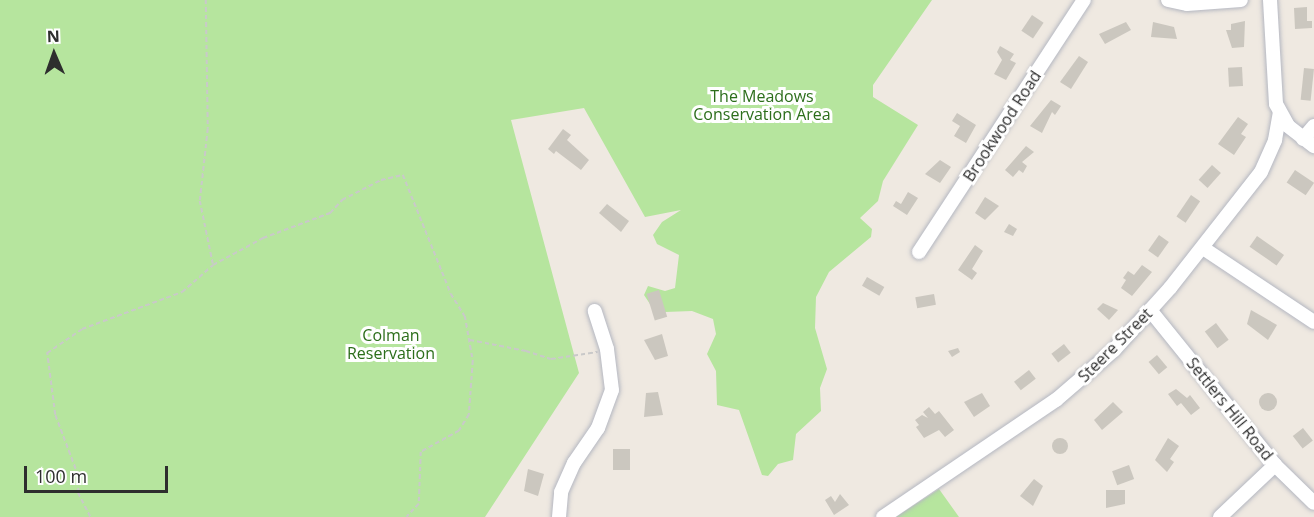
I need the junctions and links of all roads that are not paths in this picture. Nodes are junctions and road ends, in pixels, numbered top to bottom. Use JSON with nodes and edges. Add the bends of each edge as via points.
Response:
{"nodes":[{"id":1,"x":1084,"y":0,"type":"edge"},
{"id":2,"x":1168,"y":0,"type":"edge"},
{"id":3,"x":1241,"y":0,"type":"edge"},
{"id":4,"x":1270,"y":0,"type":"edge"},
{"id":5,"x":1280,"y":113,"type":"junction"},
{"id":6,"x":1314,"y":126,"type":"edge"},
{"id":7,"x":1309,"y":142,"type":"edge"},
{"id":8,"x":1203,"y":248,"type":"junction"},
{"id":9,"x":919,"y":252,"type":"dead end"},
{"id":10,"x":1150,"y":310,"type":"junction"},
{"id":11,"x":595,"y":311,"type":"dead end"},
{"id":12,"x":1314,"y":322,"type":"edge"},
{"id":13,"x":1275,"y":465,"type":"junction"},
{"id":14,"x":1314,"y":503,"type":"edge"},
{"id":15,"x":559,"y":517,"type":"edge"},
{"id":16,"x":883,"y":517,"type":"edge"},
{"id":17,"x":1220,"y":517,"type":"edge"}],
"edges":[{"from":1,"to":9,"type":"street","name":"Brookwood Road"},
{"from":2,"to":3,"type":"street","via":[[1181,4]]},
{"from":4,"to":5,"type":"street","via":[[1274,90]]},
{"from":5,"to":7,"type":"street","via":[[1288,126]]},
{"from":5,"to":8,"type":"street","name":"Steere Street","via":[[1275,140],[1261,172]]},
{"from":6,"to":7,"type":"street"},
{"from":8,"to":10,"type":"street","name":"Steere Street"},
{"from":8,"to":12,"type":"street"},
{"from":10,"to":13,"type":"street","name":"Settlers Hill Road"},
{"from":10,"to":16,"type":"street","name":"Steere Street","via":[[1114,350],[1056,400]]},
{"from":11,"to":15,"type":"street","via":[[612,390],[598,428],[574,463],[561,492]]},
{"from":13,"to":14,"type":"street","name":"Settlers Hill Road"},
{"from":13,"to":17,"type":"street"}]}
